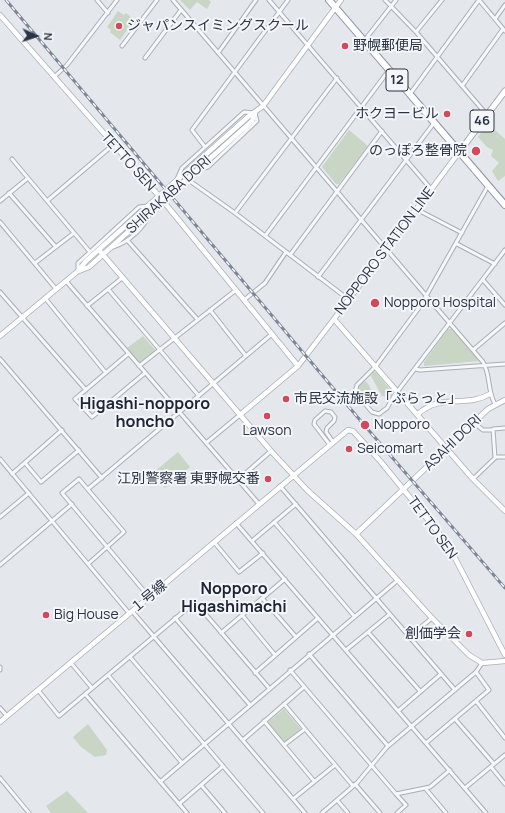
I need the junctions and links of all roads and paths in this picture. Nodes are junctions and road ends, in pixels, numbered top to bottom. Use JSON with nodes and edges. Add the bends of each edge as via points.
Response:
{"nodes":[{"id":1,"x":97,"y":0,"type":"edge"},
{"id":2,"x":117,"y":0,"type":"edge"},
{"id":3,"x":157,"y":0,"type":"edge"},
{"id":4,"x":173,"y":0,"type":"edge"},
{"id":5,"x":256,"y":0,"type":"edge"},
{"id":6,"x":269,"y":0,"type":"edge"},
{"id":7,"x":288,"y":0,"type":"edge"},
{"id":8,"x":329,"y":0,"type":"edge"},
{"id":9,"x":341,"y":0,"type":"edge"},
{"id":10,"x":385,"y":0,"type":"edge"},
{"id":11,"x":396,"y":0,"type":"edge"},
{"id":12,"x":442,"y":0,"type":"edge"},
{"id":13,"x":479,"y":0,"type":"edge"},
{"id":14,"x":505,"y":5,"type":"edge"},
{"id":15,"x":335,"y":7,"type":"junction"},
{"id":16,"x":391,"y":7,"type":"junction"},
{"id":17,"x":181,"y":10,"type":"junction"},
{"id":18,"x":279,"y":12,"type":"junction"},
{"id":19,"x":108,"y":13,"type":"junction"},
{"id":20,"x":0,"y":15,"type":"edge"},
{"id":21,"x":495,"y":19,"type":"junction"},
{"id":22,"x":504,"y":30,"type":"edge"},
{"id":23,"x":416,"y":32,"type":"junction"},
{"id":24,"x":364,"y":42,"type":"junction"},
{"id":25,"x":308,"y":45,"type":"junction"},
{"id":26,"x":122,"y":46,"type":"dead end"},
{"id":27,"x":218,"y":53,"type":"junction"},
{"id":28,"x":437,"y":56,"type":"junction"},
{"id":29,"x":145,"y":58,"type":"dead end"},
{"id":30,"x":389,"y":70,"type":"junction"},
{"id":31,"x":234,"y":72,"type":"junction"},
{"id":32,"x":53,"y":78,"type":"junction"},
{"id":33,"x":337,"y":78,"type":"junction"},
{"id":34,"x":462,"y":86,"type":"junction"},
{"id":35,"x":505,"y":91,"type":"edge"},
{"id":36,"x":410,"y":94,"type":"junction"},
{"id":37,"x":263,"y":106,"type":"junction"},
{"id":38,"x":361,"y":107,"type":"junction"},
{"id":39,"x":255,"y":113,"type":"junction"},
{"id":40,"x":487,"y":116,"type":"junction"},
{"id":41,"x":434,"y":123,"type":"junction"},
{"id":42,"x":382,"y":131,"type":"junction"},
{"id":43,"x":292,"y":139,"type":"junction"},
{"id":44,"x":113,"y":145,"type":"junction"},
{"id":45,"x":205,"y":147,"type":"junction"},
{"id":46,"x":460,"y":151,"type":"junction"},
{"id":47,"x":12,"y":159,"type":"dead end"},
{"id":48,"x":406,"y":160,"type":"junction"},
{"id":49,"x":316,"y":166,"type":"junction"},
{"id":50,"x":28,"y":178,"type":"junction"},
{"id":51,"x":187,"y":179,"type":"junction"},
{"id":52,"x":176,"y":180,"type":"junction"},
{"id":53,"x":488,"y":186,"type":"junction"},
{"id":54,"x":431,"y":189,"type":"junction"},
{"id":55,"x":337,"y":191,"type":"junction"},
{"id":56,"x":9,"y":193,"type":"junction"},
{"id":57,"x":158,"y":196,"type":"junction"},
{"id":58,"x":0,"y":201,"type":"edge"},
{"id":59,"x":47,"y":201,"type":"junction"},
{"id":60,"x":162,"y":201,"type":"junction"},
{"id":61,"x":148,"y":206,"type":"junction"},
{"id":62,"x":505,"y":206,"type":"edge"},
{"id":63,"x":416,"y":209,"type":"junction"},
{"id":64,"x":151,"y":211,"type":"junction"},
{"id":65,"x":235,"y":213,"type":"junction"},
{"id":66,"x":361,"y":219,"type":"junction"},
{"id":67,"x":0,"y":222,"type":"edge"},
{"id":68,"x":74,"y":233,"type":"junction"},
{"id":69,"x":462,"y":233,"type":"junction"},
{"id":70,"x":265,"y":236,"type":"junction"},
{"id":71,"x":127,"y":240,"type":"junction"},
{"id":72,"x":457,"y":244,"type":"junction"},
{"id":73,"x":56,"y":247,"type":"junction"},
{"id":74,"x":111,"y":247,"type":"junction"},
{"id":75,"x":386,"y":249,"type":"junction"},
{"id":76,"x":99,"y":250,"type":"junction"},
{"id":77,"x":90,"y":252,"type":"junction"},
{"id":78,"x":504,"y":253,"type":"edge"},
{"id":79,"x":103,"y":254,"type":"junction"},
{"id":80,"x":288,"y":254,"type":"junction"},
{"id":81,"x":35,"y":263,"type":"junction"},
{"id":82,"x":495,"y":264,"type":"junction"},
{"id":83,"x":78,"y":271,"type":"junction"},
{"id":84,"x":318,"y":277,"type":"junction"},
{"id":85,"x":122,"y":278,"type":"junction"},
{"id":86,"x":483,"y":280,"type":"junction"},
{"id":87,"x":66,"y":281,"type":"junction"},
{"id":88,"x":108,"y":289,"type":"junction"},
{"id":89,"x":56,"y":290,"type":"junction"},
{"id":90,"x":236,"y":290,"type":"junction"},
{"id":91,"x":0,"y":292,"type":"edge"},
{"id":92,"x":426,"y":295,"type":"junction"},
{"id":93,"x":45,"y":298,"type":"junction"},
{"id":94,"x":348,"y":299,"type":"junction"},
{"id":95,"x":244,"y":301,"type":"junction"},
{"id":96,"x":505,"y":305,"type":"edge"},
{"id":97,"x":87,"y":306,"type":"junction"},
{"id":98,"x":210,"y":310,"type":"junction"},
{"id":99,"x":22,"y":318,"type":"junction"},
{"id":100,"x":334,"y":319,"type":"junction"},
{"id":101,"x":198,"y":320,"type":"junction"},
{"id":102,"x":450,"y":323,"type":"junction"},
{"id":103,"x":505,"y":323,"type":"edge"},
{"id":104,"x":272,"y":334,"type":"junction"},
{"id":105,"x":0,"y":336,"type":"edge"},
{"id":106,"x":174,"y":339,"type":"junction"},
{"id":107,"x":159,"y":350,"type":"junction"},
{"id":108,"x":473,"y":350,"type":"junction"},
{"id":109,"x":128,"y":354,"type":"junction"},
{"id":110,"x":246,"y":356,"type":"junction"},
{"id":111,"x":0,"y":359,"type":"edge"},
{"id":112,"x":505,"y":364,"type":"edge"},
{"id":113,"x":139,"y":366,"type":"junction"},
{"id":114,"x":298,"y":366,"type":"junction"},
{"id":115,"x":376,"y":366,"type":"junction"},
{"id":116,"x":485,"y":366,"type":"junction"},
{"id":117,"x":416,"y":369,"type":"junction"},
{"id":118,"x":106,"y":373,"type":"junction"},
{"id":119,"x":145,"y":373,"type":"junction"},
{"id":120,"x":214,"y":383,"type":"junction"},
{"id":121,"x":86,"y":390,"type":"junction"},
{"id":122,"x":398,"y":391,"type":"junction"},
{"id":123,"x":490,"y":394,"type":"junction"},
{"id":124,"x":199,"y":396,"type":"junction"},
{"id":125,"x":505,"y":400,"type":"edge"},
{"id":126,"x":495,"y":404,"type":"junction"},
{"id":127,"x":179,"y":413,"type":"junction"},
{"id":128,"x":241,"y":414,"type":"junction"},
{"id":129,"x":418,"y":414,"type":"junction"},
{"id":130,"x":474,"y":422,"type":"junction"},
{"id":131,"x":505,"y":428,"type":"edge"},
{"id":132,"x":62,"y":430,"type":"junction"},
{"id":133,"x":493,"y":430,"type":"junction"},
{"id":134,"x":354,"y":433,"type":"joint"},
{"id":135,"x":206,"y":443,"type":"junction"},
{"id":136,"x":331,"y":443,"type":"junction"},
{"id":137,"x":448,"y":449,"type":"junction"},
{"id":138,"x":79,"y":450,"type":"junction"},
{"id":139,"x":271,"y":451,"type":"junction"},
{"id":140,"x":505,"y":457,"type":"edge"},
{"id":141,"x":495,"y":458,"type":"junction"},
{"id":142,"x":0,"y":459,"type":"edge"},
{"id":143,"x":25,"y":463,"type":"junction"},
{"id":144,"x":12,"y":474,"type":"junction"},
{"id":145,"x":294,"y":475,"type":"junction"},
{"id":146,"x":102,"y":478,"type":"junction"},
{"id":147,"x":473,"y":479,"type":"junction"},
{"id":148,"x":238,"y":480,"type":"junction"},
{"id":149,"x":280,"y":486,"type":"junction"},
{"id":150,"x":88,"y":489,"type":"junction"},
{"id":151,"x":404,"y":490,"type":"junction"},
{"id":152,"x":28,"y":493,"type":"junction"},
{"id":153,"x":72,"y":504,"type":"junction"},
{"id":154,"x":259,"y":504,"type":"junction"},
{"id":155,"x":296,"y":504,"type":"junction"},
{"id":156,"x":0,"y":510,"type":"edge"},
{"id":157,"x":505,"y":511,"type":"edge"},
{"id":158,"x":4,"y":514,"type":"junction"},
{"id":159,"x":0,"y":517,"type":"edge"},
{"id":160,"x":52,"y":521,"type":"junction"},
{"id":161,"x":274,"y":522,"type":"junction"},
{"id":162,"x":236,"y":523,"type":"junction"},
{"id":163,"x":356,"y":534,"type":"junction"},
{"id":164,"x":252,"y":541,"type":"junction"},
{"id":165,"x":214,"y":542,"type":"junction"},
{"id":166,"x":107,"y":547,"type":"junction"},
{"id":167,"x":263,"y":553,"type":"junction"},
{"id":168,"x":0,"y":564,"type":"edge"},
{"id":169,"x":88,"y":564,"type":"junction"},
{"id":170,"x":285,"y":579,"type":"junction"},
{"id":171,"x":399,"y":579,"type":"junction"},
{"id":172,"x":149,"y":597,"type":"junction"},
{"id":173,"x":262,"y":598,"type":"junction"},
{"id":174,"x":376,"y":598,"type":"junction"},
{"id":175,"x":131,"y":612,"type":"junction"},
{"id":176,"x":390,"y":614,"type":"junction"},
{"id":177,"x":242,"y":615,"type":"junction"},
{"id":178,"x":354,"y":616,"type":"junction"},
{"id":179,"x":175,"y":618,"type":"junction"},
{"id":180,"x":318,"y":618,"type":"junction"},
{"id":181,"x":432,"y":618,"type":"junction"},
{"id":182,"x":368,"y":632,"type":"junction"},
{"id":183,"x":221,"y":633,"type":"junction"},
{"id":184,"x":333,"y":634,"type":"junction"},
{"id":185,"x":154,"y":636,"type":"junction"},
{"id":186,"x":296,"y":637,"type":"junction"},
{"id":187,"x":409,"y":637,"type":"junction"},
{"id":188,"x":346,"y":650,"type":"junction"},
{"id":189,"x":309,"y":654,"type":"junction"},
{"id":190,"x":275,"y":655,"type":"junction"},
{"id":191,"x":505,"y":655,"type":"edge"},
{"id":192,"x":130,"y":656,"type":"junction"},
{"id":193,"x":505,"y":661,"type":"edge"},
{"id":194,"x":482,"y":663,"type":"junction"},
{"id":195,"x":71,"y":664,"type":"junction"},
{"id":196,"x":290,"y":670,"type":"junction"},
{"id":197,"x":476,"y":672,"type":"junction"},
{"id":198,"x":255,"y":673,"type":"junction"},
{"id":199,"x":441,"y":674,"type":"junction"},
{"id":200,"x":108,"y":675,"type":"junction"},
{"id":201,"x":304,"y":687,"type":"junction"},
{"id":202,"x":92,"y":688,"type":"junction"},
{"id":203,"x":269,"y":688,"type":"junction"},
{"id":204,"x":38,"y":690,"type":"junction"},
{"id":205,"x":455,"y":690,"type":"junction"},
{"id":206,"x":420,"y":691,"type":"junction"},
{"id":207,"x":85,"y":694,"type":"junction"},
{"id":208,"x":476,"y":701,"type":"junction"},
{"id":209,"x":284,"y":704,"type":"junction"},
{"id":210,"x":250,"y":705,"type":"junction"},
{"id":211,"x":0,"y":708,"type":"edge"},
{"id":212,"x":398,"y":711,"type":"junction"},
{"id":213,"x":7,"y":716,"type":"junction"},
{"id":214,"x":455,"y":719,"type":"junction"},
{"id":215,"x":264,"y":721,"type":"junction"},
{"id":216,"x":0,"y":722,"type":"edge"},
{"id":217,"x":229,"y":724,"type":"junction"},
{"id":218,"x":412,"y":727,"type":"junction"},
{"id":219,"x":305,"y":729,"type":"junction"},
{"id":220,"x":505,"y":738,"type":"edge"},
{"id":221,"x":243,"y":740,"type":"junction"},
{"id":222,"x":426,"y":743,"type":"junction"},
{"id":223,"x":204,"y":744,"type":"junction"},
{"id":224,"x":284,"y":745,"type":"junction"},
{"id":225,"x":388,"y":746,"type":"junction"},
{"id":226,"x":505,"y":755,"type":"edge"},
{"id":227,"x":182,"y":763,"type":"junction"},
{"id":228,"x":335,"y":765,"type":"junction"},
{"id":229,"x":492,"y":765,"type":"junction"},
{"id":230,"x":223,"y":766,"type":"junction"},
{"id":231,"x":371,"y":766,"type":"junction"},
{"id":232,"x":450,"y":770,"type":"junction"},
{"id":233,"x":0,"y":778,"type":"edge"},
{"id":234,"x":314,"y":781,"type":"junction"},
{"id":235,"x":160,"y":782,"type":"junction"},
{"id":236,"x":201,"y":784,"type":"junction"},
{"id":237,"x":505,"y":784,"type":"edge"},
{"id":238,"x":354,"y":785,"type":"junction"},
{"id":239,"x":425,"y":788,"type":"junction"},
{"id":240,"x":465,"y":788,"type":"junction"},
{"id":241,"x":396,"y":794,"type":"junction"},
{"id":242,"x":293,"y":799,"type":"junction"},
{"id":243,"x":337,"y":800,"type":"junction"},
{"id":244,"x":179,"y":804,"type":"junction"},
{"id":245,"x":302,"y":809,"type":"junction"},
{"id":246,"x":323,"y":812,"type":"edge"},
{"id":247,"x":29,"y":813,"type":"edge"},
{"id":248,"x":187,"y":813,"type":"edge"},
{"id":249,"x":225,"y":813,"type":"edge"},
{"id":250,"x":263,"y":813,"type":"edge"},
{"id":251,"x":298,"y":813,"type":"edge"},
{"id":252,"x":305,"y":813,"type":"edge"},
{"id":253,"x":348,"y":813,"type":"edge"},
{"id":254,"x":380,"y":813,"type":"edge"},
{"id":255,"x":397,"y":813,"type":"edge"},
{"id":256,"x":446,"y":813,"type":"edge"},
{"id":257,"x":486,"y":813,"type":"edge"}],
"edges":[{"from":1,"to":19,"type":"street"},
{"from":2,"to":19,"type":"street"},
{"from":3,"to":26,"type":"street"},
{"from":4,"to":17,"type":"street"},
{"from":5,"to":27,"type":"street"},
{"from":6,"to":18,"type":"street"},
{"from":7,"to":18,"type":"street"},
{"from":8,"to":15,"type":"highway","number":"12"},
{"from":9,"to":15,"type":"street","name":"SHIRAKABA DORI"},
{"from":10,"to":16,"type":"street"},
{"from":11,"to":16,"type":"street"},
{"from":12,"to":23,"type":"street"},
{"from":13,"to":21,"type":"street"},
{"from":13,"to":28,"type":"street"},
{"from":14,"to":21,"type":"street"},
{"from":15,"to":24,"type":"highway","number":"12"},
{"from":15,"to":25,"type":"street","name":"SHIRAKABA DORI"},
{"from":16,"to":23,"type":"street"},
{"from":16,"to":24,"type":"street"},
{"from":17,"to":27,"type":"street"},
{"from":17,"to":29,"type":"street"},
{"from":18,"to":25,"type":"street"},
{"from":18,"to":31,"type":"street"},
{"from":19,"to":32,"type":"street","via":[[67,65]]},
{"from":20,"to":32,"type":"street","name":"TETTO SEN"},
{"from":21,"to":22,"type":"street"},
{"from":22,"to":34,"type":"street"},
{"from":23,"to":28,"type":"street"},
{"from":24,"to":30,"type":"highway","number":"12"},
{"from":25,"to":33,"type":"street"},
{"from":25,"to":37,"type":"street","name":"SHIRAKABA DORI"},
{"from":27,"to":31,"type":"street"},
{"from":28,"to":34,"type":"street"},
{"from":28,"to":36,"type":"street"},
{"from":30,"to":36,"type":"highway","number":"12"},
{"from":30,"to":38,"type":"street"},
{"from":31,"to":37,"type":"street"},
{"from":31,"to":45,"type":"street","via":[[192,130]]},
{"from":32,"to":44,"type":"street","name":"TETTO SEN"},
{"from":33,"to":38,"type":"street"},
{"from":33,"to":43,"type":"street"},
{"from":34,"to":40,"type":"street"},
{"from":35,"to":40,"type":"main road","number":"46"},
{"from":36,"to":41,"type":"highway","number":"12"},
{"from":37,"to":39,"type":"street","name":"SHIRAKABA DORI"},
{"from":37,"to":43,"type":"street"},
{"from":38,"to":42,"type":"street"},
{"from":38,"to":49,"type":"street"},
{"from":39,"to":45,"type":"street","via":[[244,112]]},
{"from":39,"to":51,"type":"street","name":"SHIRAKABA DORI","via":[[252,121]]},
{"from":39,"to":52,"type":"street","name":"SHIRAKABA DORI"},
{"from":40,"to":46,"type":"main road","number":"46"},
{"from":41,"to":46,"type":"highway","number":"12"},
{"from":41,"to":48,"type":"street"},
{"from":42,"to":48,"type":"street"},
{"from":42,"to":55,"type":"street"},
{"from":43,"to":49,"type":"street"},
{"from":43,"to":65,"type":"street"},
{"from":44,"to":57,"type":"street","name":"TETTO SEN"},
{"from":44,"to":59,"type":"street"},
{"from":45,"to":52,"type":"street","via":[[182,168]]},
{"from":46,"to":53,"type":"highway","number":"12"},
{"from":46,"to":54,"type":"street","name":"NOPPORO STATION LINE"},
{"from":47,"to":50,"type":"street"},
{"from":48,"to":54,"type":"street"},
{"from":48,"to":66,"type":"street"},
{"from":49,"to":55,"type":"street"},
{"from":49,"to":70,"type":"street"},
{"from":50,"to":56,"type":"street"},
{"from":50,"to":59,"type":"street"},
{"from":51,"to":60,"type":"street","name":"SHIRAKABA DORI"},
{"from":51,"to":65,"type":"street"},
{"from":52,"to":57,"type":"street","name":"SHIRAKABA DORI"},
{"from":53,"to":62,"type":"highway","number":"12"},
{"from":53,"to":69,"type":"street"},
{"from":54,"to":63,"type":"street","name":"NOPPORO STATION LINE"},
{"from":55,"to":66,"type":"street"},
{"from":55,"to":80,"type":"street"},
{"from":56,"to":58,"type":"street"},
{"from":56,"to":73,"type":"street"},
{"from":57,"to":60,"type":"street","name":"TETTO SEN"},
{"from":57,"to":61,"type":"street","name":"SHIRAKABA DORI"},
{"from":59,"to":68,"type":"street"},
{"from":60,"to":64,"type":"street","name":"SHIRAKABA DORI"},
{"from":60,"to":90,"type":"street","name":"TETTO SEN"},
{"from":61,"to":76,"type":"street","name":"SHIRAKABA DORI"},
{"from":61,"to":77,"type":"street","via":[[139,207]]},
{"from":63,"to":69,"type":"street"},
{"from":63,"to":75,"type":"street","name":"NOPPORO STATION LINE"},
{"from":64,"to":71,"type":"street","via":[[147,222]]},
{"from":64,"to":74,"type":"street","name":"SHIRAKABA DORI"},
{"from":65,"to":70,"type":"street"},
{"from":66,"to":75,"type":"street"},
{"from":66,"to":84,"type":"street"},
{"from":67,"to":81,"type":"street"},
{"from":68,"to":73,"type":"street"},
{"from":68,"to":77,"type":"street"},
{"from":69,"to":72,"type":"street"},
{"from":70,"to":80,"type":"street"},
{"from":71,"to":74,"type":"street"},
{"from":71,"to":101,"type":"street"},
{"from":72,"to":82,"type":"street"},
{"from":72,"to":92,"type":"street"},
{"from":73,"to":81,"type":"street"},
{"from":74,"to":79,"type":"street","name":"SHIRAKABA DORI"},
{"from":75,"to":92,"type":"street"},
{"from":75,"to":94,"type":"street","name":"NOPPORO STATION LINE"},
{"from":76,"to":79,"type":"street"},
{"from":76,"to":83,"type":"street","name":"SHIRAKABA DORI"},
{"from":77,"to":83,"type":"street","via":[[78,263]]},
{"from":78,"to":82,"type":"street"},
{"from":79,"to":83,"type":"street","name":"SHIRAKABA DORI","via":[[89,267]]},
{"from":79,"to":85,"type":"street"},
{"from":80,"to":84,"type":"street"},
{"from":80,"to":95,"type":"street","via":[[266,283]]},
{"from":81,"to":89,"type":"street"},
{"from":82,"to":86,"type":"street"},
{"from":83,"to":87,"type":"street","name":"SHIRAKABA DORI"},
{"from":84,"to":94,"type":"street"},
{"from":85,"to":88,"type":"street"},
{"from":85,"to":106,"type":"street"},
{"from":86,"to":96,"type":"street"},
{"from":86,"to":102,"type":"street"},
{"from":87,"to":89,"type":"street","name":"SHIRAKABA DORI"},
{"from":87,"to":97,"type":"street"},
{"from":88,"to":97,"type":"street"},
{"from":88,"to":107,"type":"street"},
{"from":89,"to":93,"type":"street","name":"SHIRAKABA DORI"},
{"from":90,"to":95,"type":"street","name":"TETTO SEN"},
{"from":90,"to":98,"type":"street"},
{"from":91,"to":99,"type":"street"},
{"from":92,"to":102,"type":"street"},
{"from":92,"to":115,"type":"street","via":[[422,305]]},
{"from":93,"to":99,"type":"street","name":"SHIRAKABA DORI"},
{"from":93,"to":118,"type":"street"},
{"from":94,"to":100,"type":"street","name":"NOPPORO STATION LINE"},
{"from":95,"to":104,"type":"street","name":"TETTO SEN"},
{"from":97,"to":109,"type":"street"},
{"from":98,"to":101,"type":"street"},
{"from":98,"to":110,"type":"street"},
{"from":99,"to":105,"type":"street","name":"SHIRAKABA DORI"},
{"from":99,"to":121,"type":"street"},
{"from":100,"to":114,"type":"street"},
{"from":100,"to":115,"type":"street","name":"NOPPORO STATION LINE"},
{"from":101,"to":106,"type":"street"},
{"from":102,"to":108,"type":"street"},
{"from":102,"to":117,"type":"street"},
{"from":103,"to":108,"type":"street"},
{"from":104,"to":110,"type":"street"},
{"from":104,"to":114,"type":"street","name":"TETTO SEN"},
{"from":106,"to":107,"type":"street"},
{"from":106,"to":120,"type":"street"},
{"from":107,"to":113,"type":"street"},
{"from":107,"to":124,"type":"street"},
{"from":108,"to":116,"type":"street"},
{"from":109,"to":113,"type":"street"},
{"from":109,"to":118,"type":"street"},
{"from":110,"to":120,"type":"street"},
{"from":111,"to":132,"type":"street"},
{"from":112,"to":116,"type":"street"},
{"from":113,"to":119,"type":"street"},
{"from":114,"to":128,"type":"street"},
{"from":115,"to":122,"type":"street","name":"NOPPORO STATION LINE"},
{"from":115,"to":122,"type":"street","via":[[357,385],[357,395],[372,412],[379,414],[387,408]]},
{"from":116,"to":117,"type":"street"},
{"from":116,"to":123,"type":"street"},
{"from":117,"to":122,"type":"street"},
{"from":118,"to":121,"type":"street"},
{"from":119,"to":121,"type":"street","via":[[92,417],[74,399]]},
{"from":119,"to":127,"type":"street"},
{"from":120,"to":124,"type":"street"},
{"from":120,"to":128,"type":"street"},
{"from":122,"to":129,"type":"street","name":"NOPPORO STATION LINE"},
{"from":123,"to":126,"type":"street"},
{"from":123,"to":129,"type":"street","via":[[481,399],[432,404]]},
{"from":124,"to":127,"type":"street"},
{"from":125,"to":126,"type":"street","name":"ASAHI DORI"},
{"from":126,"to":130,"type":"street","name":"ASAHI DORI"},
{"from":127,"to":135,"type":"street"},
{"from":127,"to":146,"type":"street"},
{"from":128,"to":135,"type":"street"},
{"from":128,"to":139,"type":"street"},
{"from":129,"to":137,"type":"street","name":"NOPPORO STATION LINE"},
{"from":130,"to":133,"type":"street","via":[[483,430]]},
{"from":130,"to":137,"type":"street","name":"ASAHI DORI"},
{"from":131,"to":133,"type":"street"},
{"from":132,"to":138,"type":"street"},
{"from":132,"to":143,"type":"street"},
{"from":133,"to":141,"type":"street"},
{"from":134,"to":136,"type":"street","name":"１号線","via":[[348,430]]},
{"from":134,"to":151,"type":"street","name":"TETTO SEN"},
{"from":135,"to":148,"type":"street"},
{"from":136,"to":136,"type":"street","via":[[314,424],[325,411],[331,412],[335,417],[326,432]]},
{"from":136,"to":145,"type":"street","name":"１号線"},
{"from":137,"to":147,"type":"street","name":"NOPPORO STATION LINE"},
{"from":137,"to":151,"type":"street","name":"ASAHI DORI"},
{"from":138,"to":143,"type":"street","via":[[41,482]]},
{"from":138,"to":146,"type":"street"},
{"from":139,"to":145,"type":"street"},
{"from":139,"to":148,"type":"street"},
{"from":140,"to":141,"type":"street"},
{"from":141,"to":147,"type":"street"},
{"from":142,"to":144,"type":"street"},
{"from":143,"to":144,"type":"street"},
{"from":144,"to":152,"type":"street"},
{"from":145,"to":149,"type":"street","name":"１号線"},
{"from":145,"to":163,"type":"street"},
{"from":146,"to":150,"type":"street"},
{"from":147,"to":157,"type":"street","name":"NOPPORO STATION LINE"},
{"from":148,"to":154,"type":"street"},
{"from":149,"to":154,"type":"street","name":"１号線"},
{"from":149,"to":155,"type":"street"},
{"from":150,"to":153,"type":"street","via":[[79,479],[62,493]]},
{"from":150,"to":166,"type":"street","via":[[124,532]]},
{"from":151,"to":163,"type":"street","name":"ASAHI DORI"},
{"from":151,"to":191,"type":"street","name":"TETTO SEN","via":[[455,558]]},
{"from":152,"to":158,"type":"street"},
{"from":152,"to":160,"type":"street"},
{"from":153,"to":160,"type":"street"},
{"from":153,"to":166,"type":"street"},
{"from":154,"to":162,"type":"street","name":"１号線"},
{"from":155,"to":161,"type":"street"},
{"from":155,"to":174,"type":"street"},
{"from":156,"to":158,"type":"street"},
{"from":158,"to":159,"type":"street"},
{"from":160,"to":168,"type":"street"},
{"from":160,"to":169,"type":"street"},
{"from":161,"to":164,"type":"street"},
{"from":161,"to":178,"type":"street"},
{"from":162,"to":164,"type":"street"},
{"from":162,"to":165,"type":"street","name":"１号線"},
{"from":163,"to":171,"type":"street"},
{"from":164,"to":167,"type":"street"},
{"from":165,"to":167,"type":"street","via":[[239,572]]},
{"from":165,"to":172,"type":"street","name":"１号線"},
{"from":166,"to":169,"type":"street"},
{"from":166,"to":172,"type":"street"},
{"from":167,"to":170,"type":"street"},
{"from":169,"to":175,"type":"street"},
{"from":170,"to":173,"type":"street"},
{"from":170,"to":180,"type":"street"},
{"from":171,"to":174,"type":"street"},
{"from":171,"to":181,"type":"street"},
{"from":172,"to":175,"type":"street","name":"１号線"},
{"from":173,"to":177,"type":"street"},
{"from":173,"to":186,"type":"street"},
{"from":174,"to":176,"type":"street"},
{"from":174,"to":178,"type":"street"},
{"from":175,"to":185,"type":"street"},
{"from":175,"to":195,"type":"street","name":"１号線"},
{"from":176,"to":182,"type":"street"},
{"from":176,"to":187,"type":"street"},
{"from":177,"to":183,"type":"street"},
{"from":177,"to":190,"type":"street"},
{"from":178,"to":184,"type":"street"},
{"from":179,"to":183,"type":"street","via":[[195,602]]},
{"from":179,"to":185,"type":"street"},
{"from":179,"to":210,"type":"street"},
{"from":180,"to":184,"type":"street"},
{"from":180,"to":186,"type":"street"},
{"from":181,"to":187,"type":"street"},
{"from":181,"to":194,"type":"street","via":[[470,656]]},
{"from":182,"to":188,"type":"street"},
{"from":182,"to":206,"type":"street"},
{"from":183,"to":198,"type":"street"},
{"from":184,"to":188,"type":"street"},
{"from":184,"to":189,"type":"street"},
{"from":185,"to":192,"type":"street"},
{"from":185,"to":217,"type":"street"},
{"from":186,"to":190,"type":"street"},
{"from":187,"to":199,"type":"street"},
{"from":188,"to":212,"type":"street"},
{"from":189,"to":196,"type":"street"},
{"from":189,"to":225,"type":"street"},
{"from":190,"to":198,"type":"street"},
{"from":192,"to":200,"type":"street"},
{"from":192,"to":223,"type":"street"},
{"from":193,"to":194,"type":"street"},
{"from":194,"to":197,"type":"street"},
{"from":195,"to":202,"type":"street"},
{"from":195,"to":204,"type":"street","name":"１号線"},
{"from":196,"to":201,"type":"street"},
{"from":196,"to":203,"type":"street"},
{"from":197,"to":205,"type":"street"},
{"from":197,"to":208,"type":"street","via":[[489,690]]},
{"from":198,"to":203,"type":"street"},
{"from":199,"to":205,"type":"street"},
{"from":199,"to":206,"type":"street"},
{"from":200,"to":202,"type":"street"},
{"from":200,"to":227,"type":"street"},
{"from":201,"to":209,"type":"street"},
{"from":201,"to":231,"type":"street"},
{"from":202,"to":207,"type":"street"},
{"from":203,"to":210,"type":"street"},
{"from":204,"to":207,"type":"street","via":[[59,716]]},
{"from":204,"to":213,"type":"street","name":"１号線"},
{"from":205,"to":218,"type":"street"},
{"from":206,"to":212,"type":"street"},
{"from":207,"to":235,"type":"street"},
{"from":208,"to":214,"type":"street"},
{"from":208,"to":220,"type":"street"},
{"from":209,"to":215,"type":"street"},
{"from":209,"to":219,"type":"street"},
{"from":210,"to":217,"type":"street"},
{"from":211,"to":213,"type":"street"},
{"from":212,"to":218,"type":"street"},
{"from":213,"to":216,"type":"street","name":"１号線"},
{"from":214,"to":222,"type":"street"},
{"from":214,"to":229,"type":"street"},
{"from":215,"to":221,"type":"street"},
{"from":215,"to":224,"type":"street"},
{"from":217,"to":221,"type":"street"},
{"from":217,"to":223,"type":"street"},
{"from":218,"to":222,"type":"street"},
{"from":218,"to":225,"type":"street"},
{"from":219,"to":224,"type":"street"},
{"from":219,"to":228,"type":"street"},
{"from":221,"to":242,"type":"street"},
{"from":222,"to":232,"type":"street"},
{"from":223,"to":227,"type":"street"},
{"from":223,"to":230,"type":"street"},
{"from":224,"to":234,"type":"street"},
{"from":225,"to":231,"type":"street"},
{"from":226,"to":229,"type":"street"},
{"from":227,"to":235,"type":"street"},
{"from":228,"to":234,"type":"street"},
{"from":228,"to":238,"type":"street"},
{"from":229,"to":237,"type":"street"},
{"from":229,"to":240,"type":"street"},
{"from":230,"to":236,"type":"street"},
{"from":230,"to":250,"type":"street"},
{"from":231,"to":238,"type":"street"},
{"from":231,"to":241,"type":"street"},
{"from":232,"to":239,"type":"street","via":[[430,787]]},
{"from":232,"to":240,"type":"street"},
{"from":233,"to":247,"type":"street"},
{"from":234,"to":242,"type":"street"},
{"from":235,"to":244,"type":"street"},
{"from":236,"to":244,"type":"street"},
{"from":236,"to":249,"type":"street"},
{"from":238,"to":243,"type":"street"},
{"from":238,"to":254,"type":"street"},
{"from":239,"to":241,"type":"street"},
{"from":239,"to":256,"type":"street"},
{"from":240,"to":257,"type":"street"},
{"from":241,"to":255,"type":"street","via":[[406,805]]},
{"from":242,"to":245,"type":"street"},
{"from":243,"to":246,"type":"street"},
{"from":243,"to":253,"type":"street"},
{"from":244,"to":248,"type":"street"},
{"from":245,"to":251,"type":"street"},
{"from":245,"to":252,"type":"street"}]}
